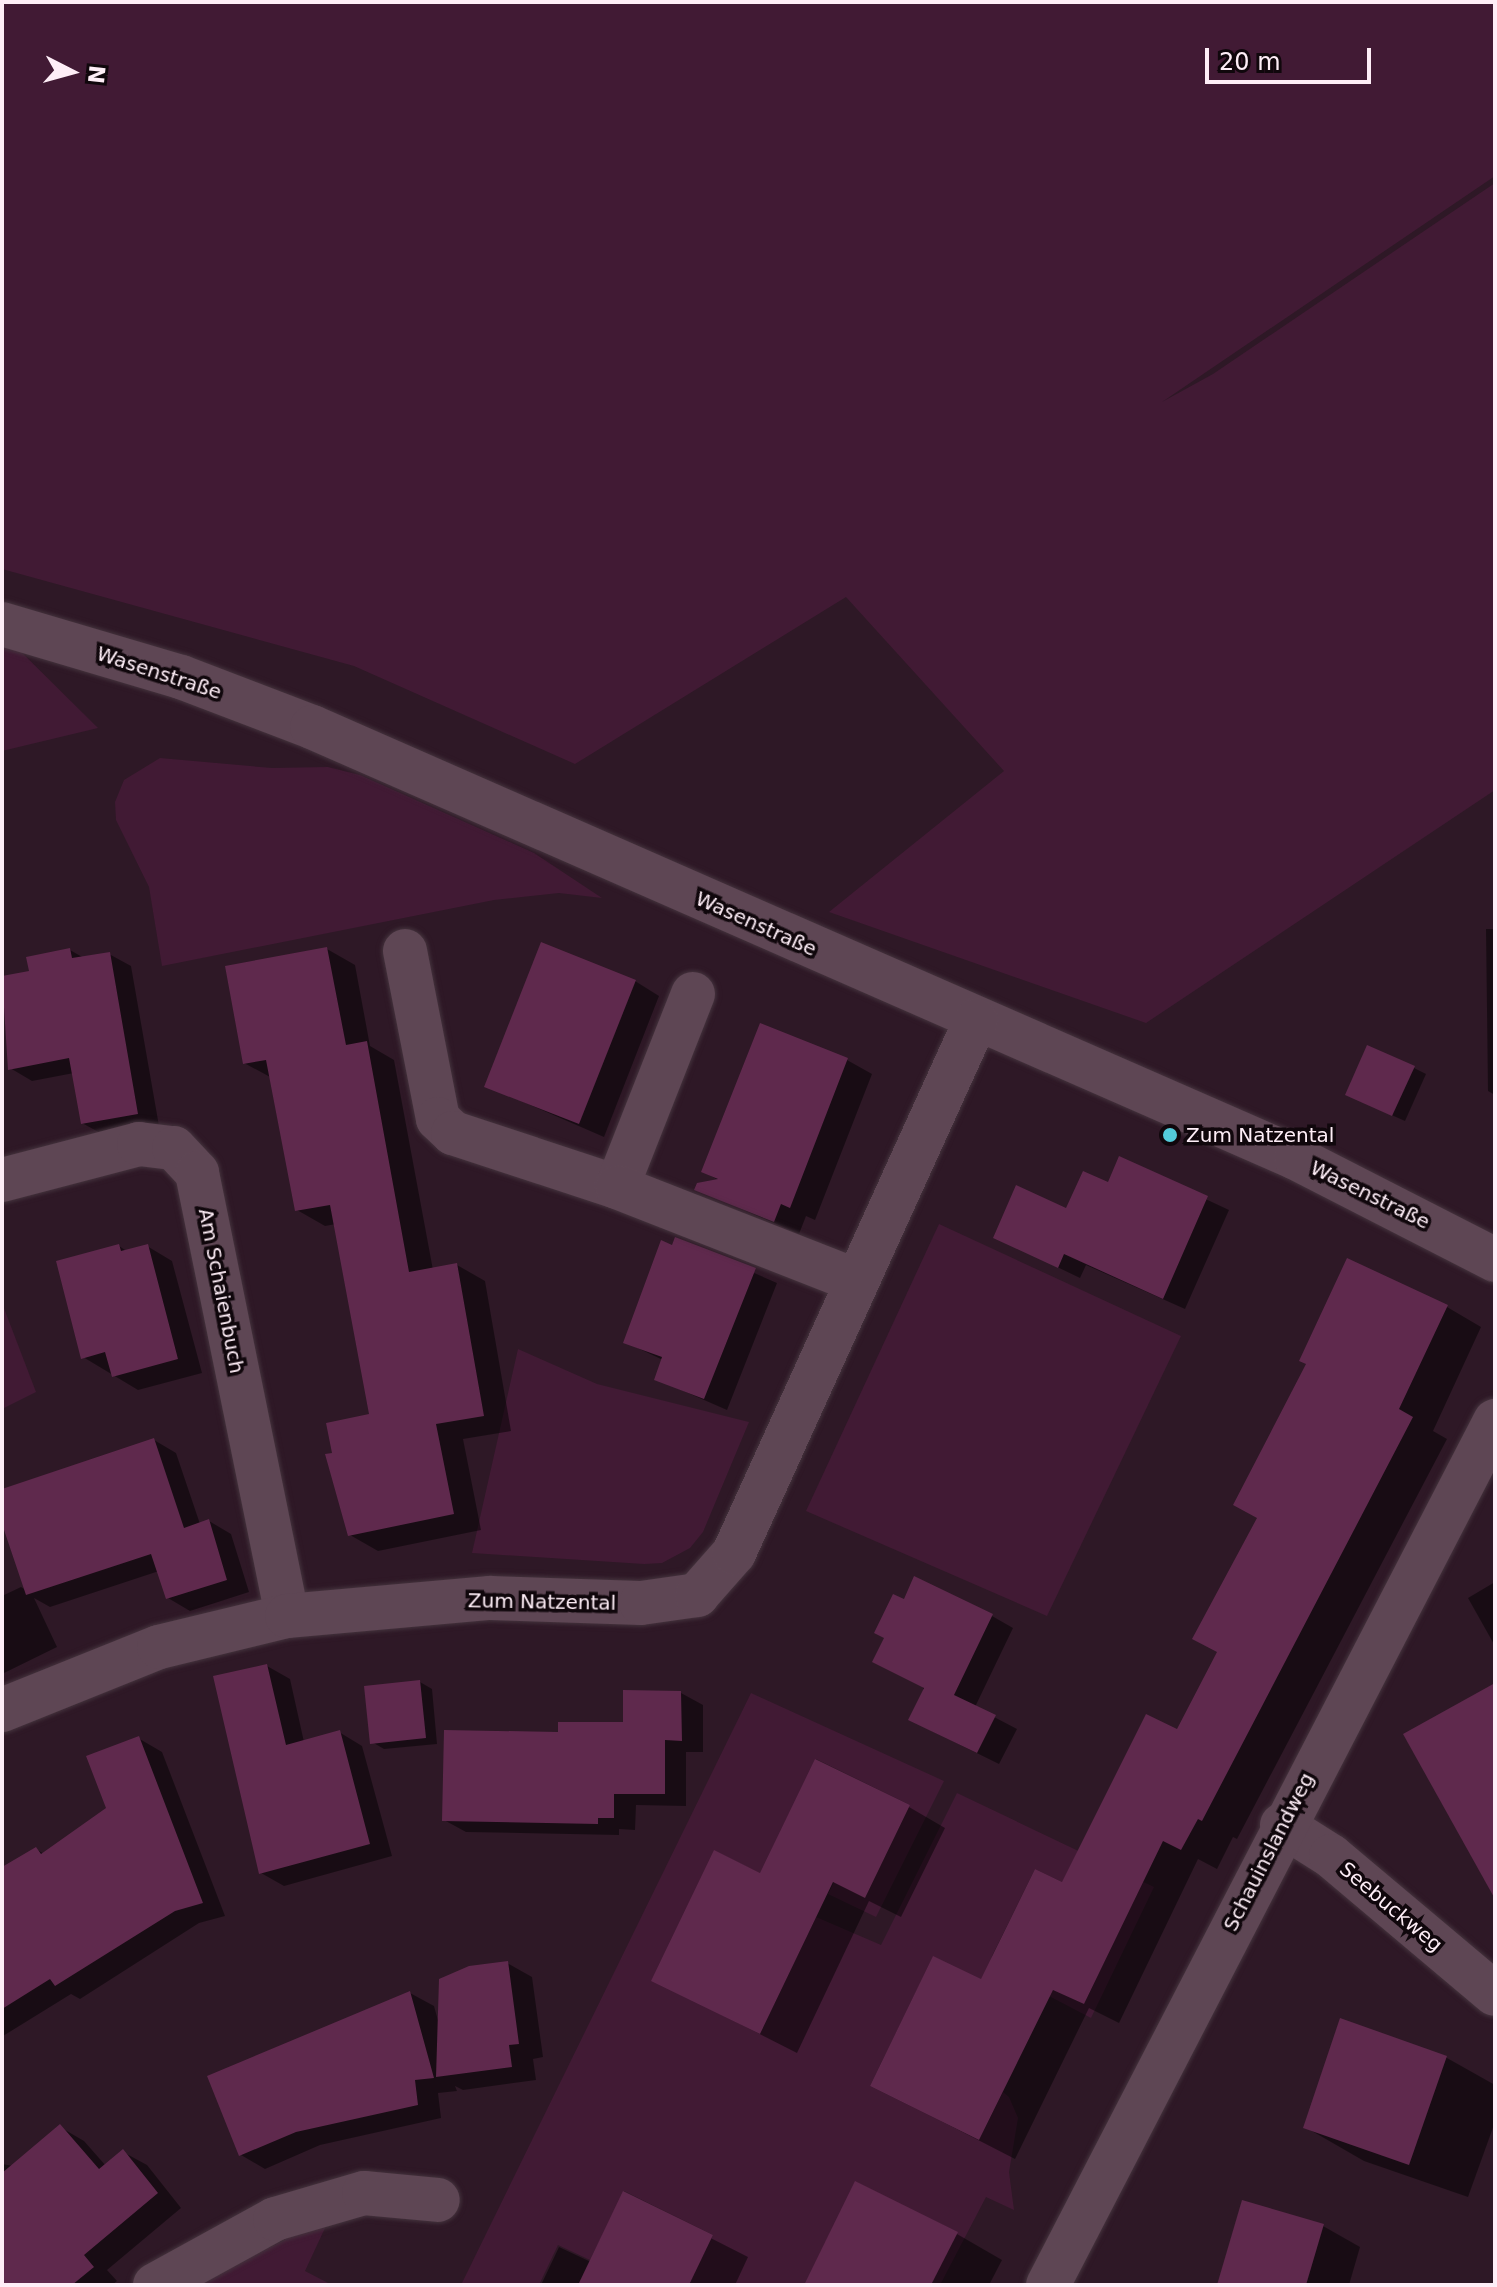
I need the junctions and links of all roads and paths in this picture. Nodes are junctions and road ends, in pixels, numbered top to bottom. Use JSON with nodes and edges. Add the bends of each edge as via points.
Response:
{"nodes":[{"id":1,"x":2,"y":624,"type":"edge"},
{"id":2,"x":405,"y":951,"type":"dead end"},
{"id":3,"x":693,"y":994,"type":"dead end"},
{"id":4,"x":976,"y":1020,"type":"junction"},
{"id":5,"x":2,"y":1180,"type":"edge"},
{"id":6,"x":617,"y":1187,"type":"junction"},
{"id":7,"x":1495,"y":1260,"type":"edge"},
{"id":8,"x":854,"y":1280,"type":"junction"},
{"id":9,"x":1495,"y":1421,"type":"edge"},
{"id":10,"x":287,"y":1616,"type":"junction"},
{"id":11,"x":2,"y":1710,"type":"edge"},
{"id":12,"x":1282,"y":1825,"type":"junction"},
{"id":13,"x":1495,"y":1994,"type":"edge"},
{"id":14,"x":438,"y":2200,"type":"dead end"},
{"id":15,"x":155,"y":2285,"type":"edge"},
{"id":16,"x":1048,"y":2285,"type":"edge"}],
"edges":[{"from":1,"to":4,"type":"street","name":"Wasenstraße","via":[[181,677],[312,727]]},
{"from":2,"to":6,"type":"street","via":[[438,1119],[453,1133]]},
{"from":3,"to":6,"type":"street"},
{"from":4,"to":7,"type":"street","name":"Wasenstraße","via":[[1296,1158]]},
{"from":4,"to":8,"type":"street","name":"Zum Natzental"},
{"from":5,"to":10,"type":"street","name":"Am Schaienbuch","via":[[139,1144],[174,1148],[197,1173]]},
{"from":6,"to":8,"type":"street"},
{"from":8,"to":10,"type":"street","name":"Zum Natzental","via":[[734,1553],[697,1595],[641,1603],[490,1598]]},
{"from":9,"to":12,"type":"street","name":"Schauinslandweg"},
{"from":10,"to":11,"type":"street","name":"Zum Natzental","via":[[159,1647]]},
{"from":12,"to":13,"type":"street","name":"Seebuckweg","via":[[1331,1856]]},
{"from":12,"to":16,"type":"street","name":"Schauinslandweg"},
{"from":14,"to":15,"type":"street","via":[[364,2193],[275,2219]]}]}
